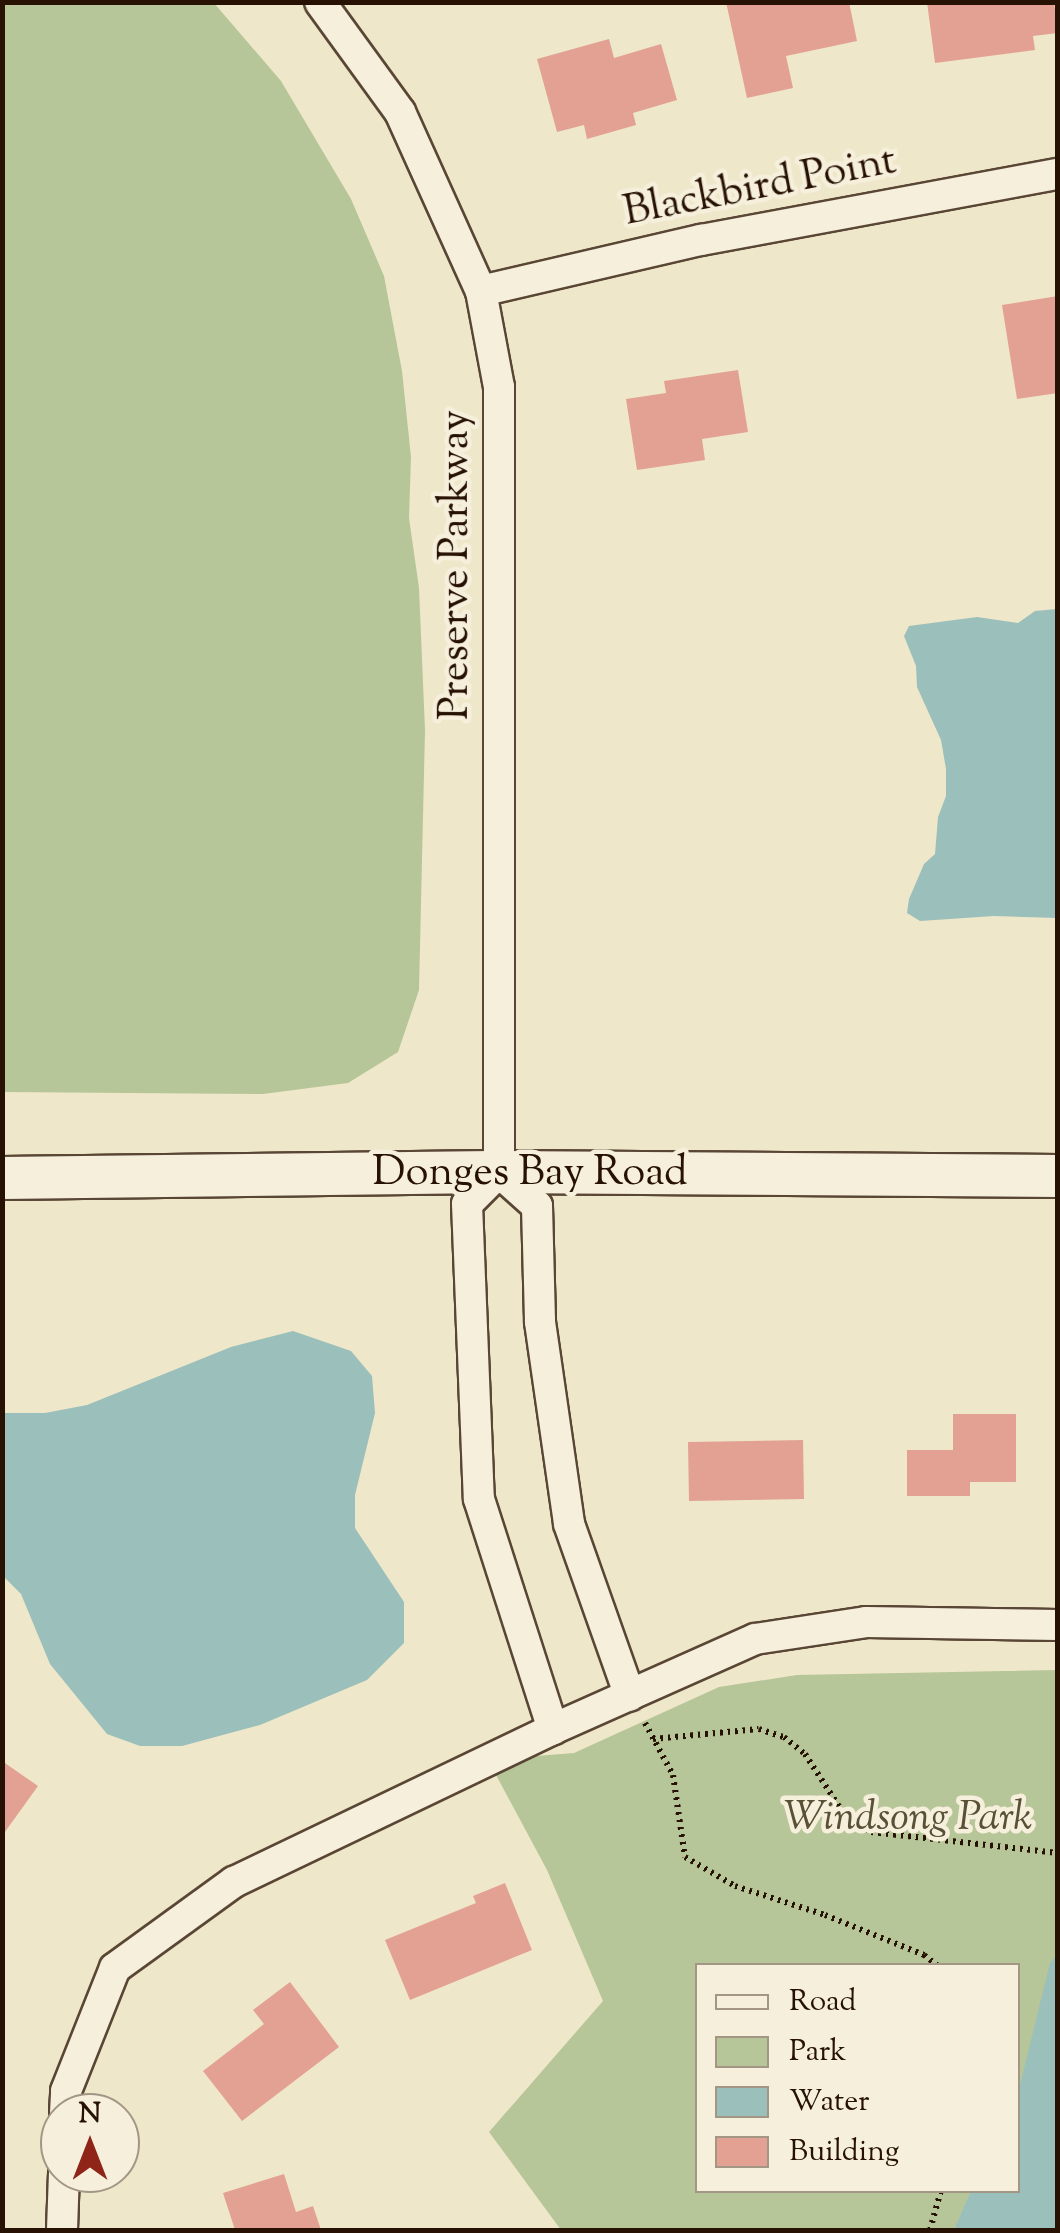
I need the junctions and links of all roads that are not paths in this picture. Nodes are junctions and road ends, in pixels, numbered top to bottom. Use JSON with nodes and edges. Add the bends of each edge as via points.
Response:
{"nodes":[{"id":1,"x":320,"y":2,"type":"edge"},
{"id":2,"x":1058,"y":174,"type":"edge"},
{"id":3,"x":481,"y":291,"type":"junction"},
{"id":4,"x":500,"y":1172,"type":"junction"},
{"id":5,"x":1058,"y":1176,"type":"edge"},
{"id":6,"x":2,"y":1178,"type":"edge"},
{"id":7,"x":1058,"y":1625,"type":"edge"},
{"id":8,"x":630,"y":1696,"type":"junction"},
{"id":9,"x":553,"y":1729,"type":"junction"},
{"id":10,"x":66,"y":2093,"type":"edge"},
{"id":11,"x":63,"y":2193,"type":"edge"},
{"id":12,"x":62,"y":2230,"type":"edge"}],
"edges":[{"from":1,"to":3,"type":"street","name":"Preserve Parkway","via":[[400,112]]},
{"from":2,"to":3,"type":"street","name":"Blackbird Point","via":[[701,240]]},
{"from":3,"to":4,"type":"street","name":"Preserve Parkway","via":[[499,388]]},
{"from":4,"to":5,"type":"street","name":"Donges Bay Road"},
{"from":4,"to":6,"type":"street","name":"Donges Bay Road"},
{"from":4,"to":8,"type":"street","via":[[538,1206],[540,1322],[569,1524]]},
{"from":4,"to":9,"type":"street","via":[[467,1204],[479,1499]]},
{"from":7,"to":8,"type":"street","via":[[866,1622],[755,1638]]},
{"from":8,"to":9,"type":"street"},
{"from":9,"to":10,"type":"street","via":[[234,1882],[116,1968]]},
{"from":11,"to":12,"type":"street"}]}
